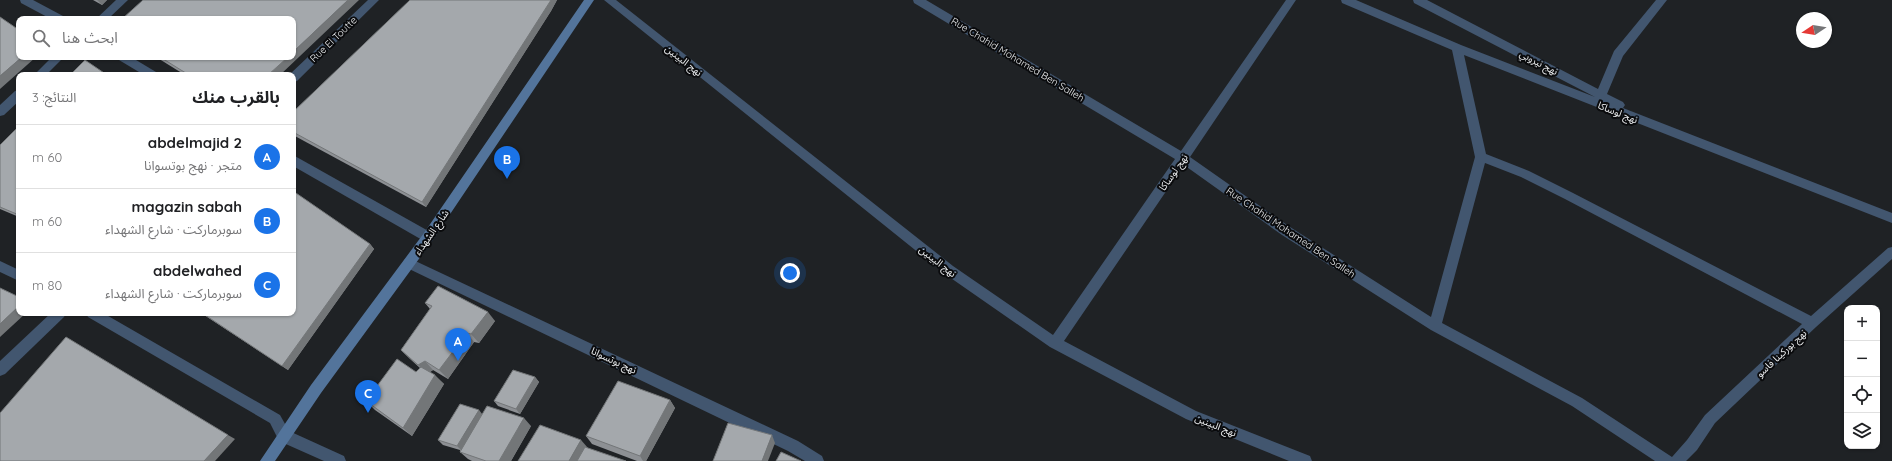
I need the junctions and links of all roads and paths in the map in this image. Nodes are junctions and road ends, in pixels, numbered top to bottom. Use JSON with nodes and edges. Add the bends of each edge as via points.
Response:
{"nodes":[{"id":1,"x":25,"y":0,"type":"edge"},
{"id":2,"x":123,"y":0,"type":"edge"},
{"id":3,"x":374,"y":0,"type":"edge"},
{"id":4,"x":590,"y":0,"type":"edge"},
{"id":5,"x":609,"y":0,"type":"edge"},
{"id":6,"x":918,"y":0,"type":"edge"},
{"id":7,"x":1291,"y":0,"type":"edge"},
{"id":8,"x":1346,"y":0,"type":"edge"},
{"id":9,"x":1418,"y":0,"type":"edge"},
{"id":10,"x":1662,"y":0,"type":"edge"},
{"id":11,"x":54,"y":16,"type":"edge"},
{"id":12,"x":104,"y":16,"type":"edge"},
{"id":13,"x":1457,"y":48,"type":"junction"},
{"id":14,"x":56,"y":60,"type":"edge"},
{"id":15,"x":128,"y":60,"type":"edge"},
{"id":16,"x":42,"y":72,"type":"edge"},
{"id":17,"x":147,"y":72,"type":"edge"},
{"id":18,"x":296,"y":75,"type":"edge"},
{"id":19,"x":16,"y":97,"type":"edge"},
{"id":20,"x":1600,"y":100,"type":"junction"},
{"id":21,"x":0,"y":112,"type":"edge"},
{"id":22,"x":1481,"y":157,"type":"junction"},
{"id":23,"x":1183,"y":158,"type":"junction"},
{"id":24,"x":296,"y":162,"type":"edge"},
{"id":25,"x":1892,"y":218,"type":"edge"},
{"id":26,"x":428,"y":237,"type":"junction"},
{"id":27,"x":1892,"y":252,"type":"edge"},
{"id":28,"x":409,"y":263,"type":"junction"},
{"id":29,"x":0,"y":266,"type":"edge"},
{"id":30,"x":16,"y":274,"type":"edge"},
{"id":31,"x":57,"y":316,"type":"edge"},
{"id":32,"x":97,"y":316,"type":"edge"},
{"id":33,"x":1812,"y":323,"type":"junction"},
{"id":34,"x":1435,"y":326,"type":"junction"},
{"id":35,"x":1055,"y":343,"type":"junction"},
{"id":36,"x":0,"y":370,"type":"edge"},
{"id":37,"x":284,"y":436,"type":"junction"},
{"id":38,"x":267,"y":461,"type":"edge"},
{"id":39,"x":339,"y":461,"type":"edge"},
{"id":40,"x":817,"y":461,"type":"edge"},
{"id":41,"x":1305,"y":461,"type":"edge"},
{"id":42,"x":1666,"y":461,"type":"edge"},
{"id":43,"x":1677,"y":461,"type":"edge"}],
"edges":[{"from":1,"to":11,"type":"street"},
{"from":2,"to":12,"type":"street"},
{"from":3,"to":18,"type":"street","name":"Rue El Toutte"},
{"from":4,"to":26,"type":"main road","name":"شارع الشهداء"},
{"from":5,"to":35,"type":"street","name":"نهج البينين","via":[[949,270]]},
{"from":6,"to":23,"type":"street","name":"Rue Chahid Mohamed Ben Salleh"},
{"from":7,"to":23,"type":"street","name":"نهج لوساكا"},
{"from":8,"to":13,"type":"street","name":"نهج لوساكا"},
{"from":9,"to":20,"type":"street","name":"نهج نيروبي"},
{"from":10,"to":20,"type":"street","via":[[1618,54]]},
{"from":13,"to":20,"type":"street","name":"نهج لوساكا"},
{"from":13,"to":22,"type":"street"},
{"from":14,"to":16,"type":"street"},
{"from":15,"to":17,"type":"street"},
{"from":19,"to":21,"type":"street"},
{"from":20,"to":25,"type":"street","name":"نهج لوساكا","via":[[1658,128]]},
{"from":22,"to":33,"type":"street","via":[[1525,174],[1569,196]]},
{"from":22,"to":34,"type":"street"},
{"from":23,"to":34,"type":"street","name":"Rue Chahid Mohamed Ben Salleh","via":[[1286,231]]},
{"from":23,"to":35,"type":"street","name":"نهج لوساكا"},
{"from":24,"to":26,"type":"street"},
{"from":26,"to":28,"type":"main road","name":"شارع الشهداء"},
{"from":27,"to":33,"type":"street","name":"نهج بوركينا فاسو"},
{"from":28,"to":37,"type":"main road","name":"شارع الشهداء"},
{"from":28,"to":40,"type":"street","name":"نهج بوتسوانا","via":[[794,446]]},
{"from":29,"to":30,"type":"street"},
{"from":31,"to":36,"type":"street"},
{"from":32,"to":37,"type":"street","via":[[275,419]]},
{"from":33,"to":43,"type":"street","name":"نهج بوركينا فاسو","via":[[1710,419]]},
{"from":34,"to":42,"type":"street","name":"Rue Chahid Mohamed Ben Salleh","via":[[1577,402]]},
{"from":35,"to":41,"type":"street","name":"نهج البينين","via":[[1190,415]]},
{"from":37,"to":38,"type":"main road","name":"شارع الشهداء"},
{"from":37,"to":39,"type":"street"}]}
